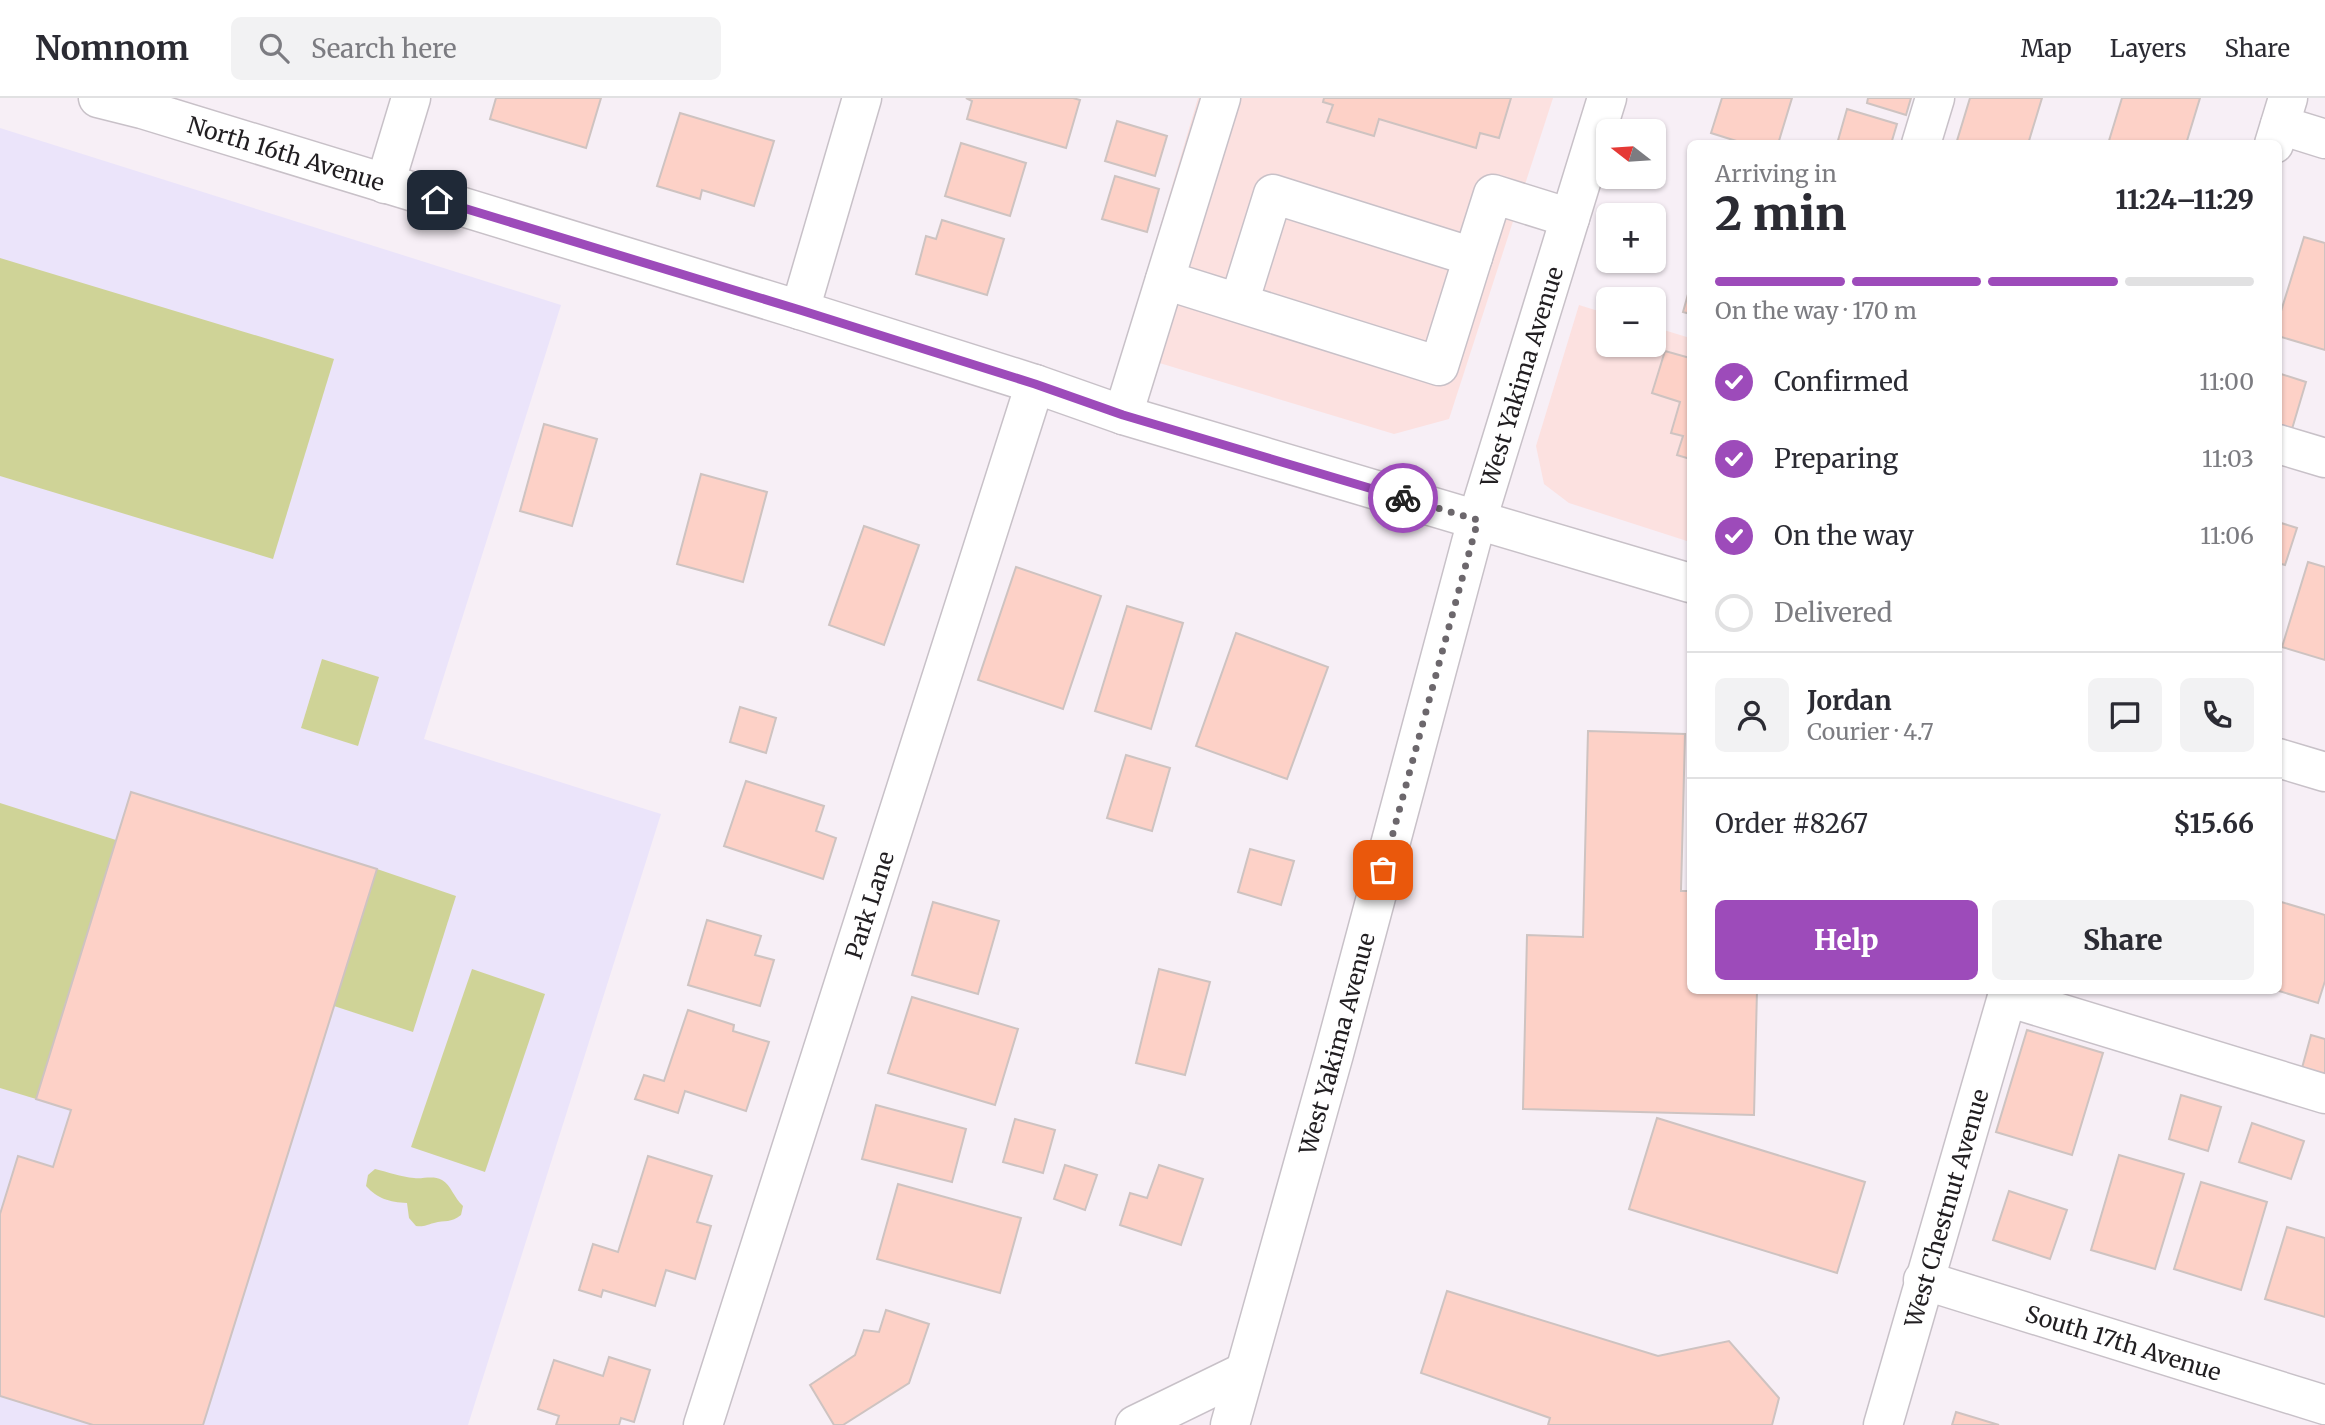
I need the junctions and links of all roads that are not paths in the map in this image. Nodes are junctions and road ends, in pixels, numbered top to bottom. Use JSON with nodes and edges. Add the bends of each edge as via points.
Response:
{"nodes":[{"id":1,"x":98,"y":98,"type":"edge"},
{"id":2,"x":411,"y":98,"type":"edge"},
{"id":3,"x":862,"y":98,"type":"edge"},
{"id":4,"x":1221,"y":98,"type":"edge"},
{"id":5,"x":1607,"y":98,"type":"edge"},
{"id":6,"x":1935,"y":98,"type":"edge"},
{"id":7,"x":144,"y":104,"type":"edge"},
{"id":8,"x":2281,"y":122,"type":"edge"},
{"id":9,"x":2325,"y":138,"type":"edge"},
{"id":10,"x":1922,"y":140,"type":"edge"},
{"id":11,"x":385,"y":184,"type":"junction"},
{"id":12,"x":1570,"y":218,"type":"junction"},
{"id":13,"x":1473,"y":257,"type":"junction"},
{"id":14,"x":1165,"y":280,"type":"junction"},
{"id":15,"x":1239,"y":303,"type":"junction"},
{"id":16,"x":800,"y":310,"type":"junction"},
{"id":17,"x":1035,"y":384,"type":"junction"},
{"id":18,"x":1123,"y":415,"type":"junction"},
{"id":19,"x":2282,"y":445,"type":"edge"},
{"id":20,"x":2325,"y":458,"type":"edge"},
{"id":21,"x":1478,"y":520,"type":"junction"},
{"id":22,"x":1687,"y":582,"type":"edge"},
{"id":23,"x":2282,"y":759,"type":"edge"},
{"id":24,"x":2325,"y":772,"type":"edge"},
{"id":25,"x":2008,"y":994,"type":"edge"},
{"id":26,"x":2325,"y":1094,"type":"edge"},
{"id":27,"x":1923,"y":1280,"type":"junction"},
{"id":28,"x":1244,"y":1371,"type":"junction"},
{"id":29,"x":2325,"y":1405,"type":"edge"},
{"id":30,"x":703,"y":1425,"type":"edge"},
{"id":31,"x":1136,"y":1425,"type":"edge"},
{"id":32,"x":1230,"y":1425,"type":"edge"},
{"id":33,"x":1883,"y":1425,"type":"edge"}],
"edges":[{"from":1,"to":7,"type":"street","name":"North 16th Avenue"},
{"from":2,"to":11,"type":"street"},
{"from":3,"to":16,"type":"street"},
{"from":4,"to":14,"type":"street"},
{"from":5,"to":12,"type":"street","name":"West Yakima Avenue"},
{"from":6,"to":10,"type":"street"},
{"from":7,"to":11,"type":"street","name":"North 16th Avenue"},
{"from":8,"to":9,"type":"street"},
{"from":11,"to":16,"type":"street","name":"North 16th Avenue"},
{"from":12,"to":13,"type":"street","via":[[1493,194]]},
{"from":12,"to":21,"type":"street","name":"West Yakima Avenue"},
{"from":13,"to":15,"type":"street","via":[[1439,366]]},
{"from":13,"to":15,"type":"street","via":[[1273,194]]},
{"from":14,"to":15,"type":"street"},
{"from":14,"to":18,"type":"street"},
{"from":16,"to":17,"type":"street","name":"North 16th Avenue"},
{"from":17,"to":18,"type":"street","name":"North 16th Avenue"},
{"from":17,"to":30,"type":"street","name":"Park Lane"},
{"from":18,"to":21,"type":"street","name":"North 16th Avenue"},
{"from":19,"to":20,"type":"street"},
{"from":21,"to":22,"type":"street","name":"North 16th Avenue"},
{"from":21,"to":28,"type":"street","name":"West Yakima Avenue"},
{"from":23,"to":24,"type":"street"},
{"from":25,"to":26,"type":"street"},
{"from":25,"to":27,"type":"street","name":"West Chestnut Avenue"},
{"from":27,"to":29,"type":"street","name":"South 17th Avenue"},
{"from":27,"to":33,"type":"street","name":"West Chestnut Avenue"},
{"from":28,"to":31,"type":"street"},
{"from":28,"to":32,"type":"street","name":"West Yakima Avenue"}]}
